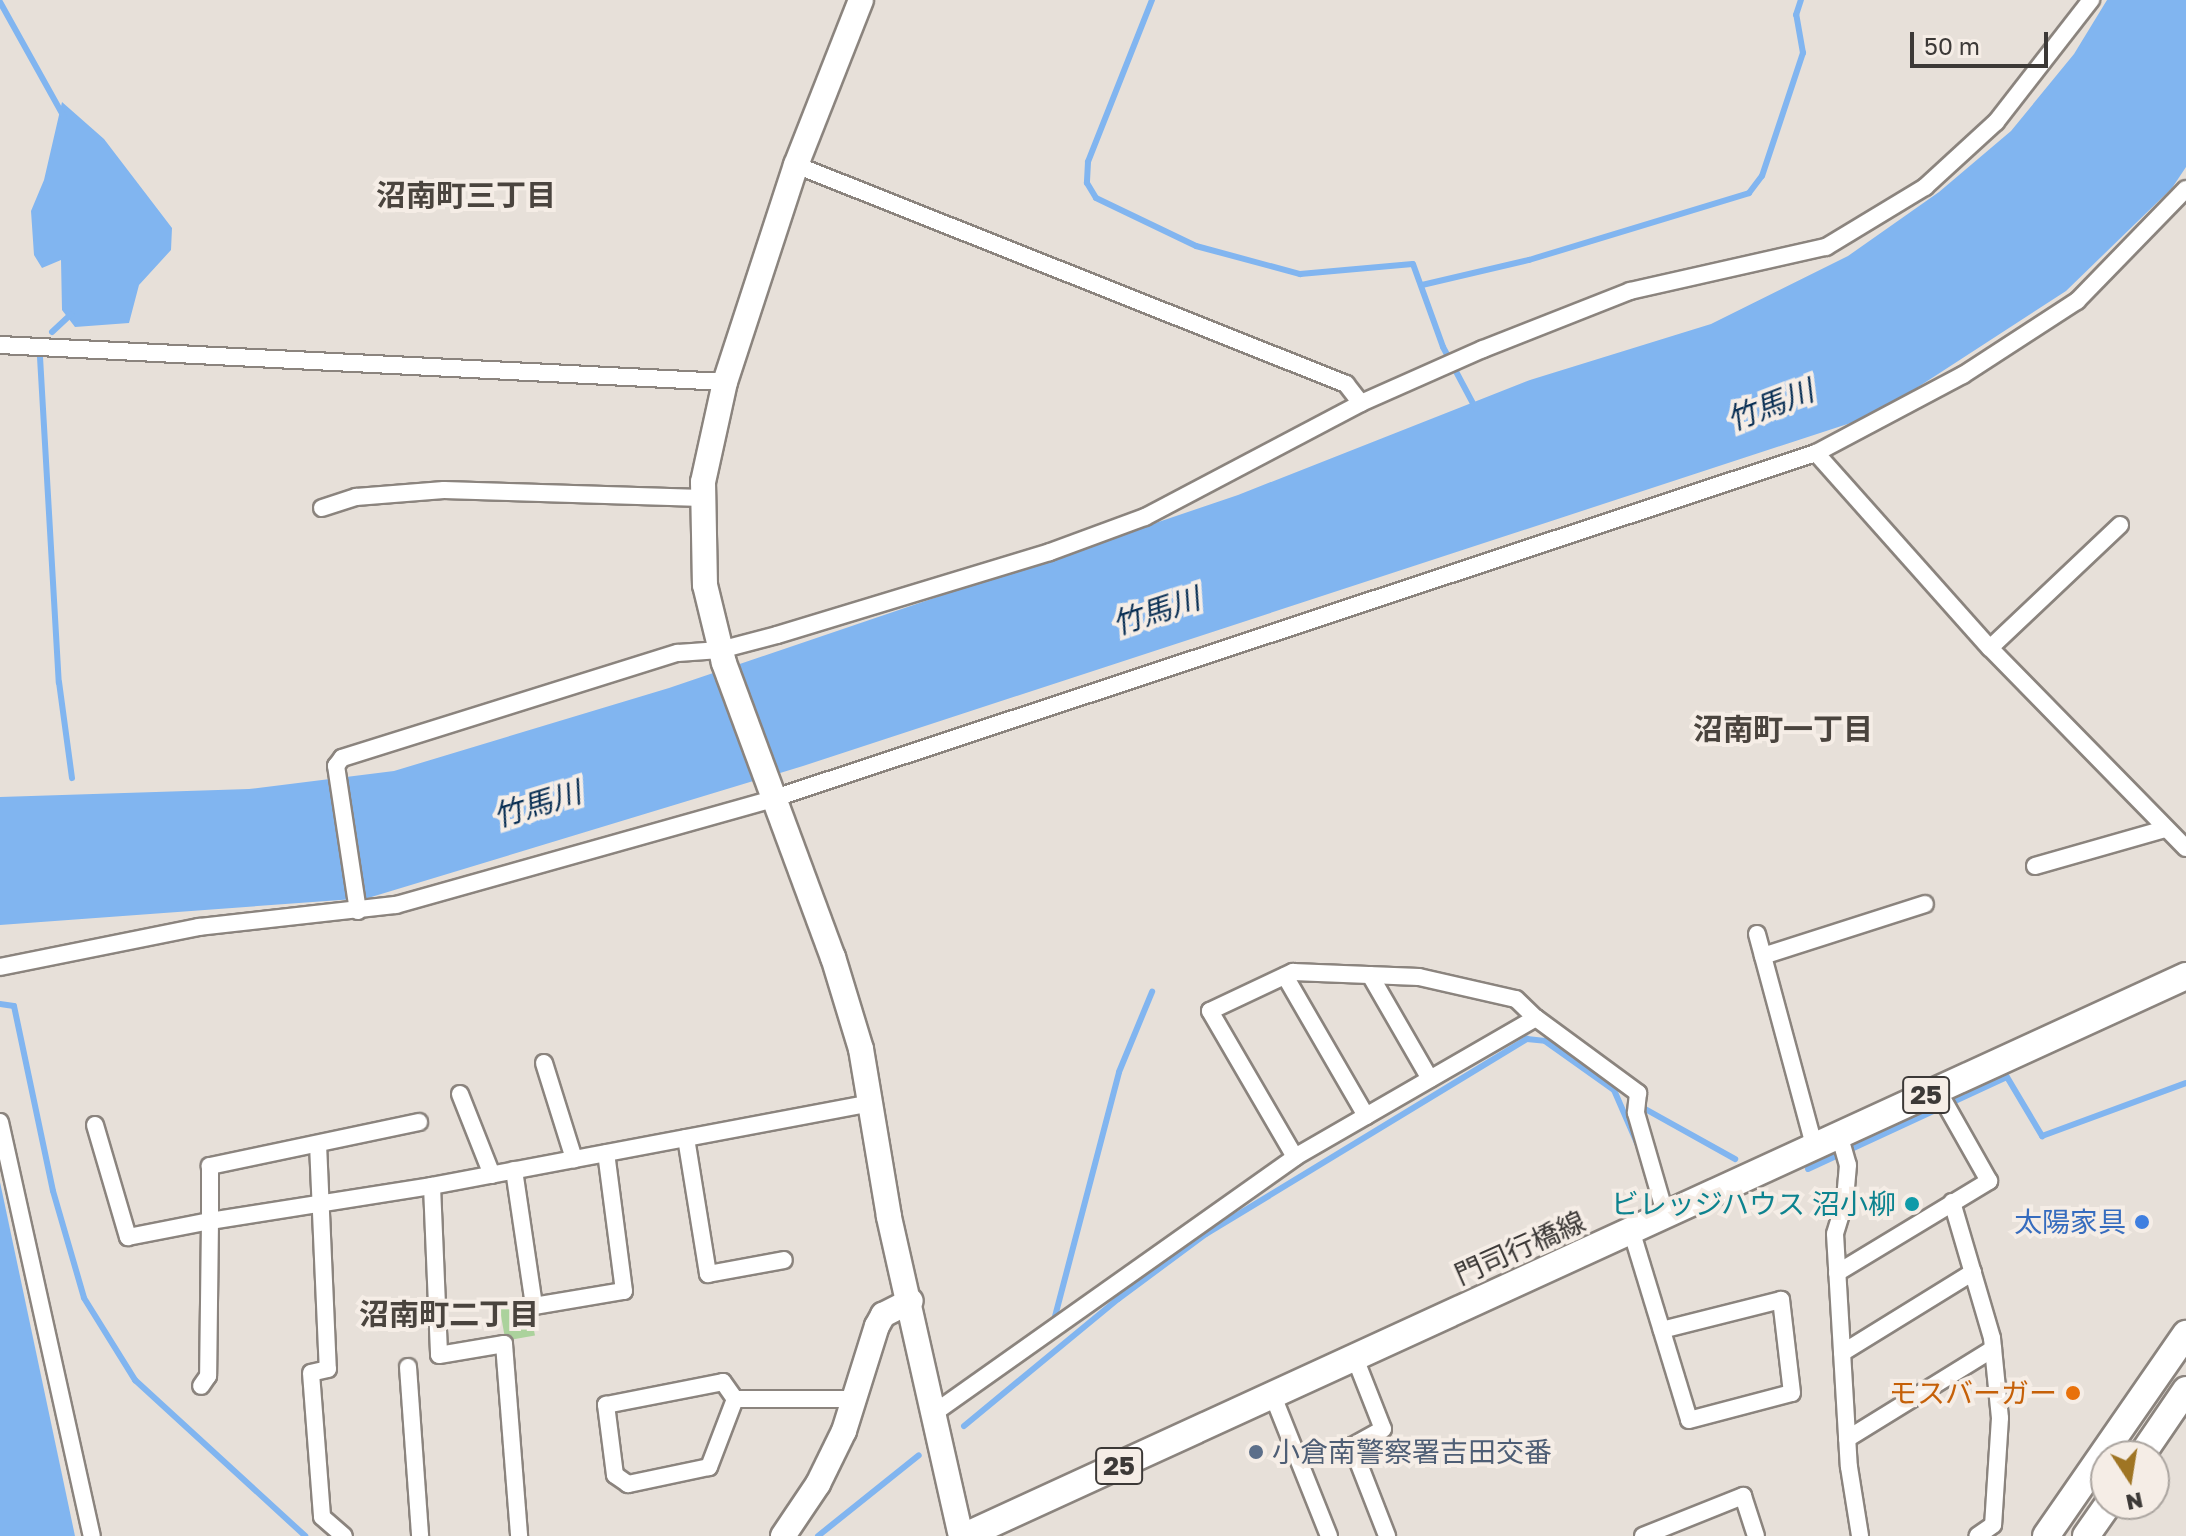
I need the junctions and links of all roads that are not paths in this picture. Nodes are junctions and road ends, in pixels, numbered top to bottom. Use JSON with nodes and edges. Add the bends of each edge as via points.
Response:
{"nodes":[{"id":1,"x":861,"y":0,"type":"edge"},
{"id":2,"x":2091,"y":0,"type":"edge"},
{"id":3,"x":796,"y":165,"type":"junction"},
{"id":4,"x":2186,"y":189,"type":"edge"},
{"id":5,"x":0,"y":345,"type":"edge"},
{"id":6,"x":725,"y":382,"type":"junction"},
{"id":7,"x":1361,"y":403,"type":"junction"},
{"id":8,"x":1816,"y":453,"type":"junction"},
{"id":9,"x":702,"y":498,"type":"junction"},
{"id":10,"x":322,"y":508,"type":"dead end"},
{"id":11,"x":2120,"y":525,"type":"dead end"},
{"id":12,"x":1990,"y":648,"type":"junction"},
{"id":13,"x":722,"y":656,"type":"junction"},
{"id":14,"x":769,"y":793,"type":"junction"},
{"id":15,"x":2165,"y":829,"type":"junction"},
{"id":16,"x":2186,"y":848,"type":"edge"},
{"id":17,"x":2035,"y":866,"type":"dead end"},
{"id":18,"x":1925,"y":904,"type":"dead end"},
{"id":19,"x":357,"y":906,"type":"junction"},
{"id":20,"x":1757,"y":934,"type":"dead end"},
{"id":21,"x":1763,"y":956,"type":"junction"},
{"id":22,"x":0,"y":967,"type":"edge"},
{"id":23,"x":1370,"y":975,"type":"junction"},
{"id":24,"x":1285,"y":976,"type":"junction"},
{"id":25,"x":2186,"y":976,"type":"edge"},
{"id":26,"x":1536,"y":1018,"type":"junction"},
{"id":27,"x":544,"y":1063,"type":"dead end"},
{"id":28,"x":1430,"y":1079,"type":"junction"},
{"id":29,"x":460,"y":1094,"type":"dead end"},
{"id":30,"x":1944,"y":1101,"type":"junction"},
{"id":31,"x":872,"y":1103,"type":"junction"},
{"id":32,"x":1366,"y":1116,"type":"junction"},
{"id":33,"x":0,"y":1122,"type":"edge"},
{"id":34,"x":419,"y":1122,"type":"dead end"},
{"id":35,"x":95,"y":1125,"type":"dead end"},
{"id":36,"x":686,"y":1138,"type":"junction"},
{"id":37,"x":318,"y":1144,"type":"junction"},
{"id":38,"x":1814,"y":1145,"type":"junction"},
{"id":39,"x":1843,"y":1147,"type":"junction"},
{"id":40,"x":606,"y":1153,"type":"junction"},
{"id":41,"x":1295,"y":1157,"type":"junction"},
{"id":42,"x":574,"y":1159,"type":"junction"},
{"id":43,"x":514,"y":1170,"type":"junction"},
{"id":44,"x":492,"y":1175,"type":"junction"},
{"id":45,"x":432,"y":1186,"type":"junction"},
{"id":46,"x":1952,"y":1202,"type":"junction"},
{"id":47,"x":318,"y":1204,"type":"junction"},
{"id":48,"x":1665,"y":1213,"type":"junction"},
{"id":49,"x":210,"y":1221,"type":"junction"},
{"id":50,"x":1632,"y":1233,"type":"junction"},
{"id":51,"x":784,"y":1260,"type":"dead end"},
{"id":52,"x":1973,"y":1272,"type":"junction"},
{"id":53,"x":1837,"y":1273,"type":"junction"},
{"id":54,"x":911,"y":1301,"type":"junction"},
{"id":55,"x":1662,"y":1330,"type":"junction"},
{"id":56,"x":2186,"y":1334,"type":"edge"},
{"id":57,"x":1993,"y":1349,"type":"junction"},
{"id":58,"x":1842,"y":1353,"type":"junction"},
{"id":59,"x":1355,"y":1358,"type":"junction"},
{"id":60,"x":408,"y":1367,"type":"dead end"},
{"id":61,"x":201,"y":1386,"type":"dead end"},
{"id":62,"x":2186,"y":1390,"type":"edge"},
{"id":63,"x":1273,"y":1396,"type":"junction"},
{"id":64,"x":735,"y":1399,"type":"junction"},
{"id":65,"x":855,"y":1399,"type":"junction"},
{"id":66,"x":938,"y":1432,"type":"junction"},
{"id":67,"x":1847,"y":1439,"type":"junction"},
{"id":68,"x":2152,"y":1440,"type":"edge"},
{"id":69,"x":92,"y":1536,"type":"edge"},
{"id":70,"x":344,"y":1536,"type":"edge"},
{"id":71,"x":420,"y":1536,"type":"edge"},
{"id":72,"x":519,"y":1536,"type":"edge"},
{"id":73,"x":783,"y":1536,"type":"edge"},
{"id":74,"x":963,"y":1536,"type":"edge"},
{"id":75,"x":1329,"y":1536,"type":"edge"},
{"id":76,"x":1387,"y":1536,"type":"edge"},
{"id":77,"x":1643,"y":1536,"type":"edge"},
{"id":78,"x":1756,"y":1536,"type":"edge"},
{"id":79,"x":1860,"y":1536,"type":"edge"},
{"id":80,"x":1977,"y":1536,"type":"edge"},
{"id":81,"x":2046,"y":1536,"type":"edge"}],
"edges":[{"from":1,"to":3,"type":"street"},
{"from":2,"to":7,"type":"street","via":[[1996,122],[1925,187],[1826,247],[1630,291]]},
{"from":3,"to":6,"type":"street"},
{"from":3,"to":7,"type":"street","via":[[1346,384]]},
{"from":4,"to":8,"type":"street","via":[[2077,301],[1963,375]]},
{"from":5,"to":6,"type":"street"},
{"from":6,"to":9,"type":"street"},
{"from":7,"to":13,"type":"street","via":[[1145,517]]},
{"from":8,"to":12,"type":"street"},
{"from":8,"to":14,"type":"street"},
{"from":9,"to":10,"type":"street","via":[[444,490],[356,497]]},
{"from":9,"to":13,"type":"street","via":[[705,585]]},
{"from":11,"to":12,"type":"street"},
{"from":12,"to":15,"type":"street"},
{"from":13,"to":14,"type":"street"},
{"from":13,"to":19,"type":"street","via":[[664,658],[342,758],[336,766]]},
{"from":14,"to":19,"type":"street","via":[[396,905]]},
{"from":14,"to":31,"type":"street","via":[[833,957]]},
{"from":15,"to":16,"type":"street"},
{"from":15,"to":17,"type":"street"},
{"from":18,"to":21,"type":"street"},
{"from":19,"to":22,"type":"street","via":[[199,927]]},
{"from":20,"to":21,"type":"street"},
{"from":21,"to":38,"type":"street"},
{"from":23,"to":24,"type":"street"},
{"from":23,"to":26,"type":"street","via":[[1419,977],[1516,999]]},
{"from":23,"to":28,"type":"street"},
{"from":24,"to":32,"type":"street"},
{"from":24,"to":41,"type":"street","via":[[1210,1011]]},
{"from":25,"to":30,"type":"main road","name":"門司行橋線","number":"25"},
{"from":26,"to":28,"type":"street"},
{"from":26,"to":48,"type":"street","via":[[1638,1093],[1636,1113]]},
{"from":27,"to":42,"type":"street"},
{"from":28,"to":32,"type":"street"},
{"from":29,"to":44,"type":"street"},
{"from":30,"to":39,"type":"main road","name":"門司行橋線","number":"25"},
{"from":30,"to":46,"type":"street","via":[[1989,1181]]},
{"from":31,"to":36,"type":"street"},
{"from":31,"to":54,"type":"street","via":[[889,1217]]},
{"from":32,"to":41,"type":"street"},
{"from":33,"to":69,"type":"street"},
{"from":34,"to":37,"type":"street"},
{"from":35,"to":49,"type":"street","via":[[128,1237]]},
{"from":36,"to":40,"type":"street"},
{"from":36,"to":51,"type":"street","via":[[708,1274]]},
{"from":37,"to":47,"type":"street"},
{"from":37,"to":49,"type":"street","via":[[210,1166]]},
{"from":38,"to":39,"type":"main road","name":"門司行橋線","number":"25"},
{"from":38,"to":48,"type":"main road","name":"門司行橋線","number":"25"},
{"from":39,"to":53,"type":"street","via":[[1845,1201],[1835,1234]]},
{"from":40,"to":42,"type":"street"},
{"from":40,"to":43,"type":"street","via":[[624,1291],[534,1306]]},
{"from":41,"to":66,"type":"street"},
{"from":42,"to":43,"type":"street"},
{"from":43,"to":44,"type":"street"},
{"from":44,"to":45,"type":"street"},
{"from":45,"to":47,"type":"street"},
{"from":45,"to":72,"type":"street","via":[[439,1355],[504,1344]]},
{"from":46,"to":52,"type":"street"},
{"from":46,"to":53,"type":"street"},
{"from":47,"to":49,"type":"street"},
{"from":47,"to":70,"type":"street","via":[[328,1369],[311,1373],[322,1517]]},
{"from":48,"to":50,"type":"main road","name":"門司行橋線","number":"25"},
{"from":49,"to":61,"type":"street","via":[[208,1376]]},
{"from":50,"to":55,"type":"street"},
{"from":50,"to":59,"type":"main road","name":"門司行橋線","number":"25"},
{"from":52,"to":57,"type":"street"},
{"from":52,"to":58,"type":"street"},
{"from":53,"to":58,"type":"street"},
{"from":54,"to":65,"type":"street","via":[[883,1315]]},
{"from":54,"to":66,"type":"street"},
{"from":55,"to":55,"type":"street","via":[[1689,1420],[1792,1393],[1781,1300]]},
{"from":56,"to":81,"type":"main road"},
{"from":57,"to":67,"type":"street"},
{"from":57,"to":80,"type":"street","via":[[2000,1418],[1998,1492],[1993,1525]]},
{"from":58,"to":67,"type":"street"},
{"from":59,"to":63,"type":"main road","name":"門司行橋線","number":"25"},
{"from":59,"to":76,"type":"street","via":[[1383,1429],[1352,1446]]},
{"from":60,"to":71,"type":"street"},
{"from":62,"to":68,"type":"main road"},
{"from":63,"to":74,"type":"main road","name":"門司行橋線","number":"25"},
{"from":63,"to":75,"type":"street"},
{"from":64,"to":64,"type":"street","via":[[723,1382],[606,1405],[615,1475],[628,1484],[709,1467]]},
{"from":64,"to":65,"type":"street"},
{"from":65,"to":73,"type":"street","via":[[818,1484]]},
{"from":66,"to":74,"type":"street"},
{"from":67,"to":79,"type":"street"},
{"from":77,"to":78,"type":"street","via":[[1743,1496]]}]}
